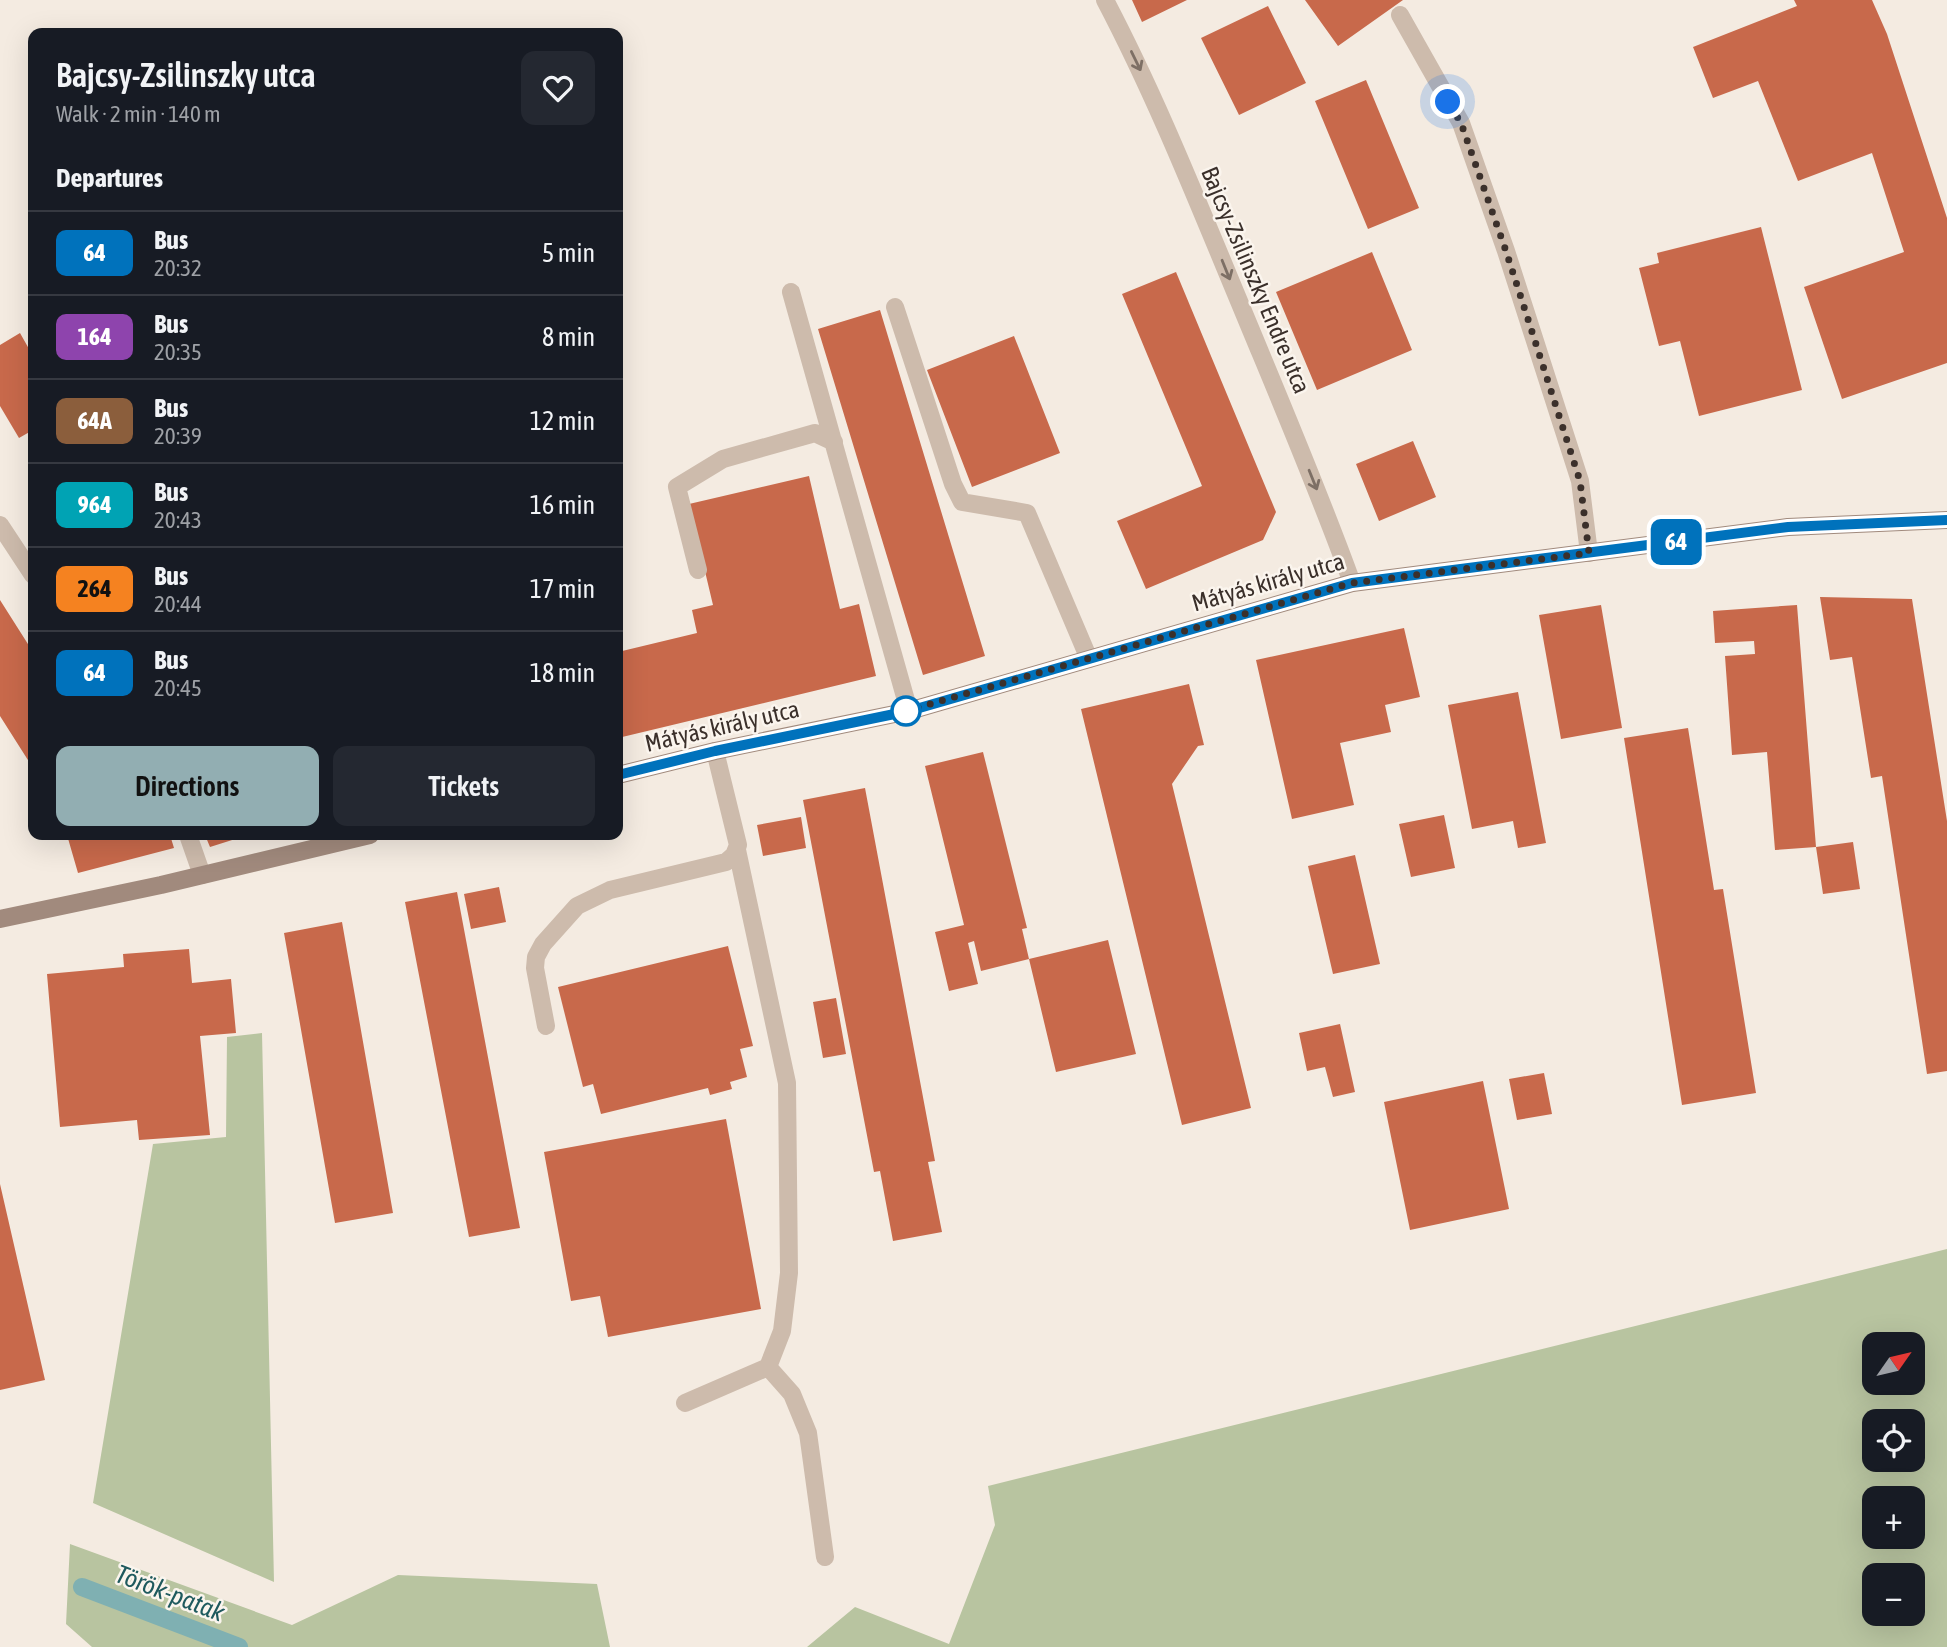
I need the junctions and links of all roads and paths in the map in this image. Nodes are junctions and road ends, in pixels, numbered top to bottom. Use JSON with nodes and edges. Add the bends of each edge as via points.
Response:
{"nodes":[{"id":1,"x":1105,"y":0,"type":"edge"},
{"id":2,"x":1400,"y":15,"type":"dead end"},
{"id":3,"x":791,"y":292,"type":"dead end"},
{"id":4,"x":895,"y":307,"type":"dead end"},
{"id":5,"x":834,"y":442,"type":"junction"},
{"id":6,"x":1947,"y":520,"type":"edge"},
{"id":7,"x":0,"y":525,"type":"edge"},
{"id":8,"x":1589,"y":553,"type":"junction"},
{"id":9,"x":28,"y":567,"type":"edge"},
{"id":10,"x":698,"y":570,"type":"dead end"},
{"id":11,"x":1352,"y":583,"type":"junction"},
{"id":12,"x":1089,"y":659,"type":"junction"},
{"id":13,"x":909,"y":711,"type":"junction"},
{"id":14,"x":715,"y":751,"type":"junction"},
{"id":15,"x":623,"y":774,"type":"edge"},
{"id":16,"x":190,"y":840,"type":"edge"},
{"id":17,"x":333,"y":840,"type":"edge"},
{"id":18,"x":737,"y":850,"type":"junction"},
{"id":19,"x":202,"y":875,"type":"junction"},
{"id":20,"x":0,"y":919,"type":"edge"},
{"id":21,"x":546,"y":1026,"type":"dead end"},
{"id":22,"x":768,"y":1367,"type":"junction"},
{"id":23,"x":685,"y":1403,"type":"dead end"},
{"id":24,"x":825,"y":1557,"type":"dead end"}],
"edges":[{"from":1,"to":11,"type":"street","name":"Bajcsy-Zsilinszky Endre utca","one_way":true,"via":[[1139,65],[1195,195]]},
{"from":2,"to":8,"type":"street","via":[[1461,123],[1506,251],[1580,481]]},
{"from":3,"to":5,"type":"street"},
{"from":4,"to":12,"type":"street","via":[[962,502],[1027,513]]},
{"from":5,"to":10,"type":"street","via":[[815,433],[723,459],[677,487]]},
{"from":5,"to":13,"type":"street"},
{"from":6,"to":8,"type":"main road","name":"Mátyás király utca","via":[[1788,527]]},
{"from":7,"to":9,"type":"street"},
{"from":8,"to":11,"type":"main road","name":"Mátyás király utca"},
{"from":11,"to":12,"type":"main road","name":"Mátyás király utca"},
{"from":12,"to":13,"type":"main road","name":"Mátyás király utca"},
{"from":13,"to":14,"type":"main road","name":"Mátyás király utca"},
{"from":14,"to":15,"type":"main road","name":"Mátyás király utca"},
{"from":14,"to":18,"type":"street"},
{"from":16,"to":19,"type":"street"},
{"from":17,"to":19,"type":"main road"},
{"from":18,"to":21,"type":"street","via":[[726,862],[610,890],[576,906],[536,957]]},
{"from":18,"to":22,"type":"street","via":[[787,1083],[789,1273],[782,1331]]},
{"from":19,"to":20,"type":"main road"},
{"from":22,"to":23,"type":"street"},
{"from":22,"to":24,"type":"street","via":[[792,1394],[808,1433]]}]}
